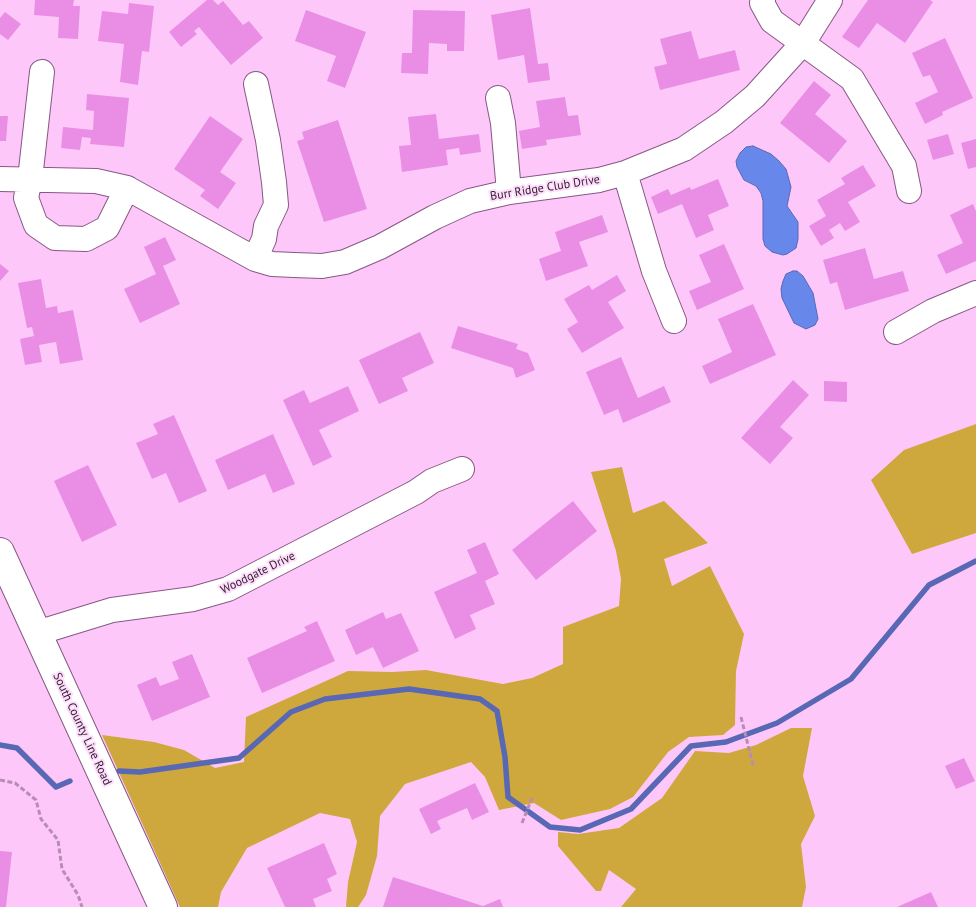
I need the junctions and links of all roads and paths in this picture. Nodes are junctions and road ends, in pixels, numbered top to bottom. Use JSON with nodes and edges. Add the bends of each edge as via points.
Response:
{"nodes":[{"id":1,"x":763,"y":0,"type":"edge"},
{"id":2,"x":830,"y":0,"type":"edge"},
{"id":3,"x":803,"y":43,"type":"junction"},
{"id":4,"x":42,"y":72,"type":"dead end"},
{"id":5,"x":256,"y":84,"type":"dead end"},
{"id":6,"x":498,"y":98,"type":"dead end"},
{"id":7,"x":625,"y":173,"type":"junction"},
{"id":8,"x":0,"y":179,"type":"edge"},
{"id":9,"x":30,"y":179,"type":"junction"},
{"id":10,"x":127,"y":188,"type":"junction"},
{"id":11,"x":908,"y":190,"type":"dead end"},
{"id":12,"x":509,"y":192,"type":"junction"},
{"id":13,"x":255,"y":259,"type":"junction"},
{"id":14,"x":976,"y":293,"type":"edge"},
{"id":15,"x":674,"y":321,"type":"dead end"},
{"id":16,"x":896,"y":332,"type":"dead end"},
{"id":17,"x":462,"y":469,"type":"dead end"},
{"id":18,"x":0,"y":552,"type":"edge"},
{"id":19,"x":37,"y":633,"type":"junction"},
{"id":20,"x":741,"y":717,"type":"dead end"},
{"id":21,"x":753,"y":765,"type":"dead end"},
{"id":22,"x":0,"y":780,"type":"edge"},
{"id":23,"x":532,"y":798,"type":"dead end"},
{"id":24,"x":522,"y":823,"type":"dead end"},
{"id":25,"x":82,"y":907,"type":"edge"},
{"id":26,"x":163,"y":907,"type":"edge"}],
"edges":[{"from":1,"to":3,"type":"street","via":[[772,20]]},
{"from":2,"to":3,"type":"street","name":"Burr Ridge Club Drive"},
{"from":3,"to":7,"type":"street","name":"Burr Ridge Club Drive","via":[[755,96],[724,122],[684,149]]},
{"from":3,"to":11,"type":"street","via":[[852,79],[904,166]]},
{"from":4,"to":9,"type":"street"},
{"from":5,"to":13,"type":"street","via":[[268,140],[276,205]]},
{"from":6,"to":12,"type":"street"},
{"from":7,"to":12,"type":"street","name":"Burr Ridge Club Drive","via":[[599,180]]},
{"from":7,"to":15,"type":"street","via":[[654,271]]},
{"from":8,"to":9,"type":"street","name":"Burr Ridge Club Drive"},
{"from":9,"to":10,"type":"street","name":"Burr Ridge Club Drive","via":[[96,181]]},
{"from":9,"to":10,"type":"street","via":[[26,198],[36,224],[55,238],[86,239],[107,228]]},
{"from":10,"to":13,"type":"street","name":"Burr Ridge Club Drive"},
{"from":12,"to":13,"type":"street","name":"Burr Ridge Club Drive","via":[[470,201],[346,262],[322,266],[272,264]]},
{"from":14,"to":16,"type":"street","via":[[933,311]]},
{"from":17,"to":19,"type":"street","name":"Woodgate Drive","via":[[228,589],[193,600],[112,610]]},
{"from":18,"to":19,"type":"main road","name":"South County Line Road"},
{"from":19,"to":26,"type":"main road","name":"South County Line Road"},
{"from":20,"to":21,"type":"path"},
{"from":22,"to":25,"type":"path","via":[[15,783],[36,800],[41,819],[58,840],[62,869]]},
{"from":23,"to":24,"type":"path"}]}
